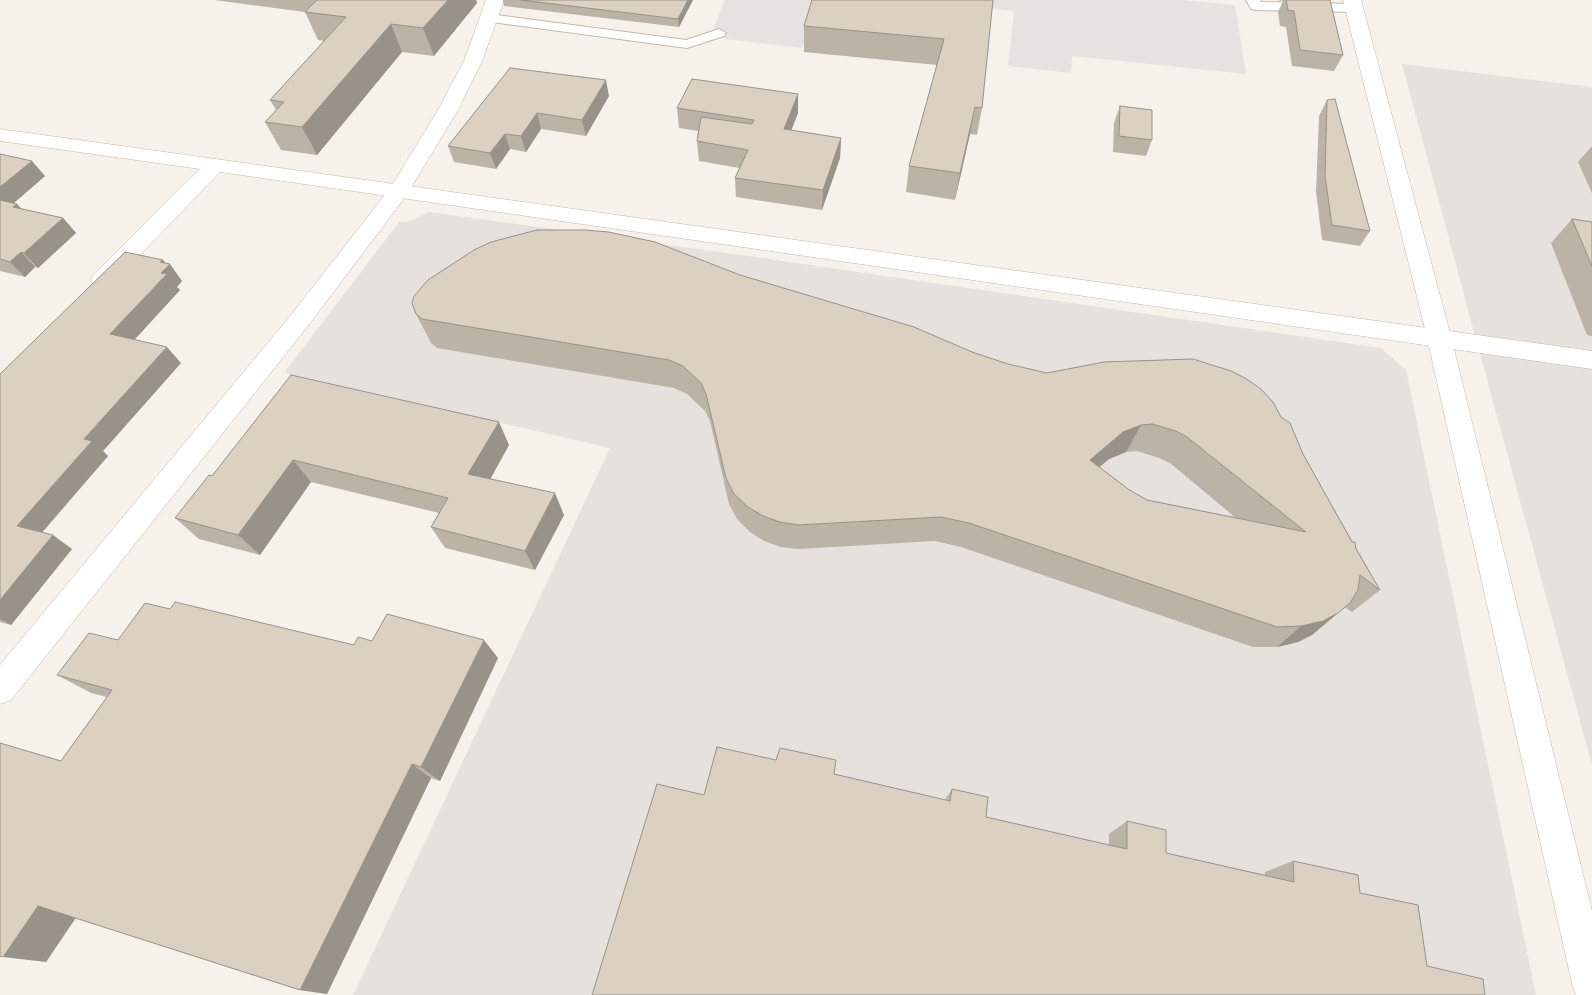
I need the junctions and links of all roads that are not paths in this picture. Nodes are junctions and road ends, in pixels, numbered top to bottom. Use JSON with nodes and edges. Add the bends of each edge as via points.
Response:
{"nodes":[{"id":1,"x":1253,"y":0,"type":"edge"},
{"id":2,"x":1353,"y":4,"type":"edge"},
{"id":3,"x":492,"y":9,"type":"edge"},
{"id":4,"x":719,"y":33,"type":"dead end"},
{"id":5,"x":3,"y":138,"type":"edge"},
{"id":6,"x":215,"y":166,"type":"junction"},
{"id":7,"x":399,"y":191,"type":"junction"},
{"id":8,"x":84,"y":297,"type":"edge"},
{"id":9,"x":1439,"y":337,"type":"junction"},
{"id":10,"x":1592,"y":360,"type":"edge"},
{"id":11,"x":0,"y":689,"type":"edge"},
{"id":12,"x":1592,"y":988,"type":"edge"}],
"edges":[{"from":1,"to":2,"type":"lane","via":[[1256,6]]},
{"from":2,"to":9,"type":"street"},
{"from":3,"to":4,"type":"lane","via":[[687,44]]},
{"from":3,"to":7,"type":"street","via":[[473,61],[448,110]]},
{"from":5,"to":6,"type":"street"},
{"from":6,"to":7,"type":"street"},
{"from":6,"to":8,"type":"street"},
{"from":7,"to":9,"type":"street"},
{"from":7,"to":11,"type":"street","via":[[299,321]]},
{"from":9,"to":10,"type":"street"},
{"from":9,"to":12,"type":"street"}]}
